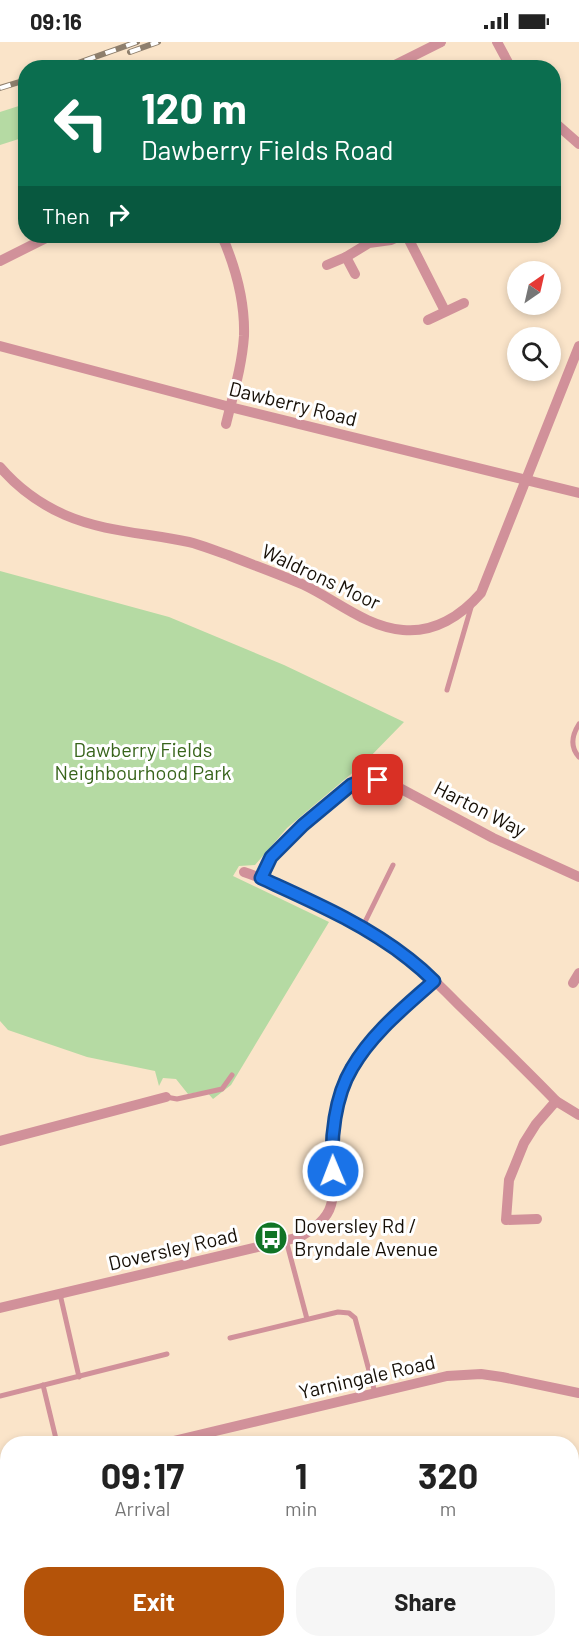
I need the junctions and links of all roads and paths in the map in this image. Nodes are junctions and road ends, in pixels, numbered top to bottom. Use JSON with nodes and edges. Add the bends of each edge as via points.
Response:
{"nodes":[{"id":1,"x":441,"y":42,"type":"edge"},
{"id":2,"x":497,"y":42,"type":"edge"},
{"id":3,"x":405,"y":60,"type":"edge"},
{"id":4,"x":507,"y":60,"type":"edge"},
{"id":5,"x":561,"y":128,"type":"edge"},
{"id":6,"x":579,"y":144,"type":"edge"},
{"id":7,"x":36,"y":243,"type":"edge"},
{"id":8,"x":224,"y":243,"type":"edge"},
{"id":9,"x":369,"y":243,"type":"edge"},
{"id":10,"x":411,"y":243,"type":"edge"},
{"id":11,"x":346,"y":257,"type":"junction"},
{"id":12,"x":0,"y":261,"type":"edge"},
{"id":13,"x":327,"y":265,"type":"dead end"},
{"id":14,"x":355,"y":274,"type":"dead end"},
{"id":15,"x":464,"y":303,"type":"dead end"},
{"id":16,"x":445,"y":311,"type":"junction"},
{"id":17,"x":429,"y":320,"type":"dead end"},
{"id":18,"x":579,"y":345,"type":"edge"},
{"id":19,"x":0,"y":346,"type":"edge"},
{"id":20,"x":230,"y":407,"type":"junction"},
{"id":21,"x":226,"y":423,"type":"dead end"},
{"id":22,"x":0,"y":467,"type":"edge"},
{"id":23,"x":526,"y":480,"type":"junction"},
{"id":24,"x":579,"y":493,"type":"edge"},
{"id":25,"x":473,"y":603,"type":"junction"},
{"id":26,"x":447,"y":690,"type":"dead end"},
{"id":27,"x":579,"y":724,"type":"edge"},
{"id":28,"x":579,"y":757,"type":"edge"},
{"id":29,"x":393,"y":864,"type":"dead end"},
{"id":30,"x":244,"y":872,"type":"dead end"},
{"id":31,"x":579,"y":877,"type":"edge"},
{"id":32,"x":261,"y":878,"type":"junction"},
{"id":33,"x":362,"y":928,"type":"junction"},
{"id":34,"x":579,"y":973,"type":"edge"},
{"id":35,"x":434,"y":981,"type":"junction"},
{"id":36,"x":573,"y":983,"type":"dead end"},
{"id":37,"x":232,"y":1075,"type":"dead end"},
{"id":38,"x":166,"y":1097,"type":"joint"},
{"id":39,"x":556,"y":1101,"type":"junction"},
{"id":40,"x":579,"y":1116,"type":"edge"},
{"id":41,"x":0,"y":1141,"type":"edge"},
{"id":42,"x":537,"y":1219,"type":"dead end"},
{"id":43,"x":286,"y":1240,"type":"junction"},
{"id":44,"x":60,"y":1294,"type":"junction"},
{"id":45,"x":0,"y":1308,"type":"edge"},
{"id":46,"x":307,"y":1319,"type":"junction"},
{"id":47,"x":230,"y":1338,"type":"dead end"},
{"id":48,"x":167,"y":1354,"type":"dead end"},
{"id":49,"x":79,"y":1377,"type":"junction"},
{"id":50,"x":43,"y":1385,"type":"junction"},
{"id":51,"x":375,"y":1393,"type":"junction"},
{"id":52,"x":579,"y":1393,"type":"edge"},
{"id":53,"x":0,"y":1396,"type":"edge"},
{"id":54,"x":55,"y":1436,"type":"edge"},
{"id":55,"x":194,"y":1436,"type":"edge"}],
"edges":[{"from":1,"to":3,"type":"street"},
{"from":2,"to":4,"type":"street"},
{"from":5,"to":6,"type":"street"},
{"from":7,"to":12,"type":"street"},
{"from":8,"to":20,"type":"street","via":[[239,287],[244,336]]},
{"from":9,"to":11,"type":"street"},
{"from":10,"to":16,"type":"street"},
{"from":11,"to":13,"type":"street"},
{"from":11,"to":14,"type":"street"},
{"from":15,"to":16,"type":"street"},
{"from":16,"to":17,"type":"street"},
{"from":18,"to":23,"type":"street","name":"Waldrons Moor"},
{"from":19,"to":20,"type":"street","name":"Dawberry Road"},
{"from":20,"to":21,"type":"street"},
{"from":20,"to":23,"type":"street","name":"Dawberry Road"},
{"from":22,"to":25,"type":"street","name":"Waldrons Moor","via":[[35,499],[64,515],[94,526],[191,542],[304,585],[374,624],[401,630],[437,626]]},
{"from":23,"to":24,"type":"street","name":"Dawberry Road"},
{"from":23,"to":25,"type":"street","name":"Waldrons Moor","via":[[487,580]]},
{"from":25,"to":26,"type":"lane"},
{"from":27,"to":28,"type":"lane","via":[[572,742]]},
{"from":29,"to":33,"type":"lane"},
{"from":30,"to":32,"type":"street"},
{"from":31,"to":32,"type":"street","name":"Harton Way","via":[[378,780],[351,785],[303,825],[271,857]]},
{"from":32,"to":33,"type":"street"},
{"from":33,"to":35,"type":"street","via":[[408,958]]},
{"from":34,"to":36,"type":"street"},
{"from":35,"to":39,"type":"street"},
{"from":35,"to":43,"type":"street","name":"Doversley Road","via":[[390,1021],[350,1070],[333,1127],[331,1206],[317,1226],[300,1237]]},
{"from":37,"to":38,"type":"lane","via":[[222,1089],[177,1100]]},
{"from":38,"to":41,"type":"street"},
{"from":39,"to":40,"type":"street"},
{"from":39,"to":42,"type":"street","via":[[524,1143],[509,1180],[506,1220]]},
{"from":43,"to":44,"type":"street","name":"Doversley Road"},
{"from":43,"to":46,"type":"lane"},
{"from":44,"to":45,"type":"street","name":"Doversley Road"},
{"from":44,"to":49,"type":"lane"},
{"from":46,"to":47,"type":"lane"},
{"from":46,"to":51,"type":"lane","via":[[338,1312],[353,1316]]},
{"from":48,"to":49,"type":"lane"},
{"from":49,"to":50,"type":"lane"},
{"from":50,"to":53,"type":"lane"},
{"from":50,"to":54,"type":"lane"},
{"from":51,"to":52,"type":"street","name":"Yarningale Road","via":[[447,1376],[481,1374]]},
{"from":51,"to":55,"type":"street","name":"Yarningale Road"}]}
